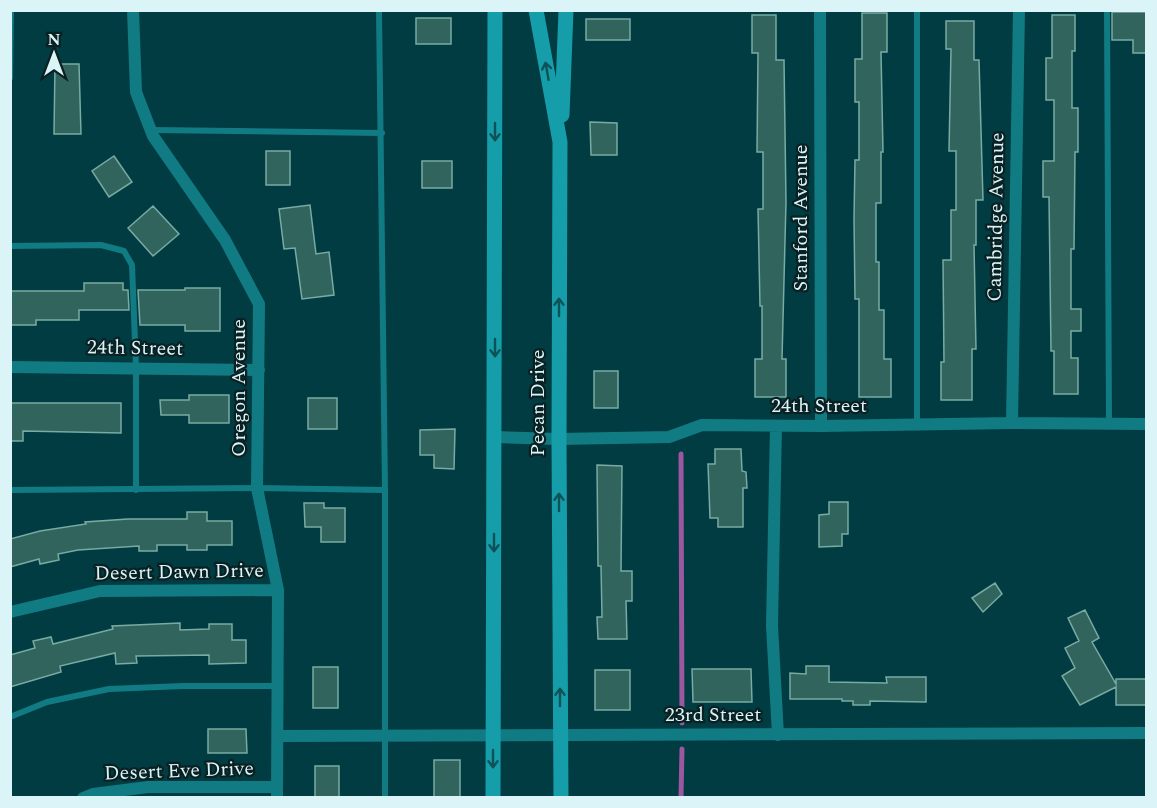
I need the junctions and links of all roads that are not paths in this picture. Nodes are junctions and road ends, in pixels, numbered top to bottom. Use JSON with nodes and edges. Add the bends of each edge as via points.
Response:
{"nodes":[{"id":1,"x":11,"y":10,"type":"edge"},
{"id":2,"x":133,"y":10,"type":"edge"},
{"id":3,"x":380,"y":10,"type":"edge"},
{"id":4,"x":495,"y":10,"type":"edge"},
{"id":5,"x":536,"y":10,"type":"edge"},
{"id":6,"x":566,"y":10,"type":"edge"},
{"id":7,"x":820,"y":10,"type":"edge"},
{"id":8,"x":917,"y":10,"type":"edge"},
{"id":9,"x":1019,"y":10,"type":"edge"},
{"id":10,"x":1107,"y":10,"type":"edge"},
{"id":11,"x":10,"y":78,"type":"edge"},
{"id":12,"x":150,"y":130,"type":"junction"},
{"id":13,"x":382,"y":133,"type":"junction"},
{"id":14,"x":560,"y":142,"type":"junction"},
{"id":15,"x":10,"y":246,"type":"edge"},
{"id":16,"x":10,"y":367,"type":"edge"},
{"id":17,"x":135,"y":367,"type":"junction"},
{"id":18,"x":259,"y":370,"type":"junction"},
{"id":19,"x":1012,"y":423,"type":"junction"},
{"id":20,"x":1109,"y":424,"type":"junction"},
{"id":21,"x":1146,"y":424,"type":"edge"},
{"id":22,"x":917,"y":425,"type":"junction"},
{"id":23,"x":776,"y":426,"type":"junction"},
{"id":24,"x":821,"y":426,"type":"junction"},
{"id":25,"x":495,"y":437,"type":"junction"},
{"id":26,"x":559,"y":439,"type":"junction"},
{"id":27,"x":257,"y":488,"type":"junction"},
{"id":28,"x":10,"y":490,"type":"edge"},
{"id":29,"x":136,"y":490,"type":"junction"},
{"id":30,"x":385,"y":490,"type":"junction"},
{"id":31,"x":278,"y":590,"type":"junction"},
{"id":32,"x":10,"y":612,"type":"edge"},
{"id":33,"x":278,"y":686,"type":"junction"},
{"id":34,"x":10,"y":717,"type":"edge"},
{"id":35,"x":1146,"y":733,"type":"edge"},
{"id":36,"x":493,"y":734,"type":"junction"},
{"id":37,"x":560,"y":734,"type":"junction"},
{"id":38,"x":385,"y":735,"type":"junction"},
{"id":39,"x":778,"y":735,"type":"junction"},
{"id":40,"x":279,"y":736,"type":"junction"},
{"id":41,"x":183,"y":792,"type":"edge"},
{"id":42,"x":277,"y":792,"type":"edge"},
{"id":43,"x":83,"y":798,"type":"edge"},
{"id":44,"x":385,"y":798,"type":"edge"},
{"id":45,"x":493,"y":798,"type":"edge"},
{"id":46,"x":561,"y":798,"type":"edge"}],
"edges":[{"from":1,"to":11,"type":"lane"},
{"from":2,"to":12,"type":"street","name":"Oregon Avenue","via":[[135,92]]},
{"from":3,"to":13,"type":"lane"},
{"from":4,"to":25,"type":"main road","one_way":true},
{"from":14,"to":5,"type":"main road","name":"Pecan Drive","one_way":true},
{"from":6,"to":14,"type":"main road"},
{"from":7,"to":24,"type":"street","name":"Stanford Avenue"},
{"from":8,"to":22,"type":"lane"},
{"from":9,"to":19,"type":"street","name":"Cambridge Avenue"},
{"from":10,"to":20,"type":"lane"},
{"from":12,"to":13,"type":"lane"},
{"from":12,"to":18,"type":"street","name":"Oregon Avenue","via":[[225,240],[259,304]]},
{"from":13,"to":30,"type":"lane"},
{"from":26,"to":14,"type":"main road","name":"Pecan Drive","one_way":true},
{"from":15,"to":17,"type":"lane","via":[[101,245],[124,251],[132,265]]},
{"from":16,"to":17,"type":"street","name":"24th Street"},
{"from":17,"to":18,"type":"street","name":"24th Street"},
{"from":17,"to":29,"type":"lane"},
{"from":18,"to":27,"type":"street","name":"Oregon Avenue"},
{"from":19,"to":20,"type":"street","name":"24th Street"},
{"from":19,"to":22,"type":"street","name":"24th Street"},
{"from":20,"to":21,"type":"street","name":"24th Street"},
{"from":22,"to":24,"type":"street","name":"24th Street"},
{"from":23,"to":24,"type":"street","name":"24th Street"},
{"from":23,"to":26,"type":"street","name":"24th Street","via":[[702,425],[669,437]]},
{"from":23,"to":39,"type":"street","via":[[772,626]]},
{"from":25,"to":26,"type":"street","name":"24th Street"},
{"from":25,"to":36,"type":"main road","one_way":true},
{"from":37,"to":26,"type":"main road","name":"Pecan Drive","one_way":true},
{"from":27,"to":29,"type":"lane"},
{"from":27,"to":30,"type":"lane"},
{"from":27,"to":31,"type":"street","name":"Oregon Avenue"},
{"from":28,"to":29,"type":"lane"},
{"from":30,"to":38,"type":"lane"},
{"from":31,"to":32,"type":"street","name":"Desert Dawn Drive","via":[[100,591]]},
{"from":31,"to":33,"type":"street","name":"Oregon Avenue"},
{"from":33,"to":34,"type":"lane","via":[[109,689],[47,702]]},
{"from":33,"to":40,"type":"street","name":"Oregon Avenue"},
{"from":35,"to":39,"type":"street","name":"23rd Street"},
{"from":36,"to":37,"type":"street","name":"23rd Street"},
{"from":36,"to":38,"type":"street","name":"23rd Street"},
{"from":36,"to":45,"type":"main road","one_way":true},
{"from":37,"to":39,"type":"street","name":"23rd Street"},
{"from":37,"to":46,"type":"main road","name":"Pecan Drive"},
{"from":38,"to":40,"type":"street","name":"23rd Street"},
{"from":38,"to":44,"type":"lane"},
{"from":40,"to":42,"type":"street","name":"Oregon Avenue"},
{"from":41,"to":42,"type":"street","name":"Desert Eve Drive"},
{"from":41,"to":43,"type":"street","name":"Desert Eve Drive","via":[[148,787]]}]}
